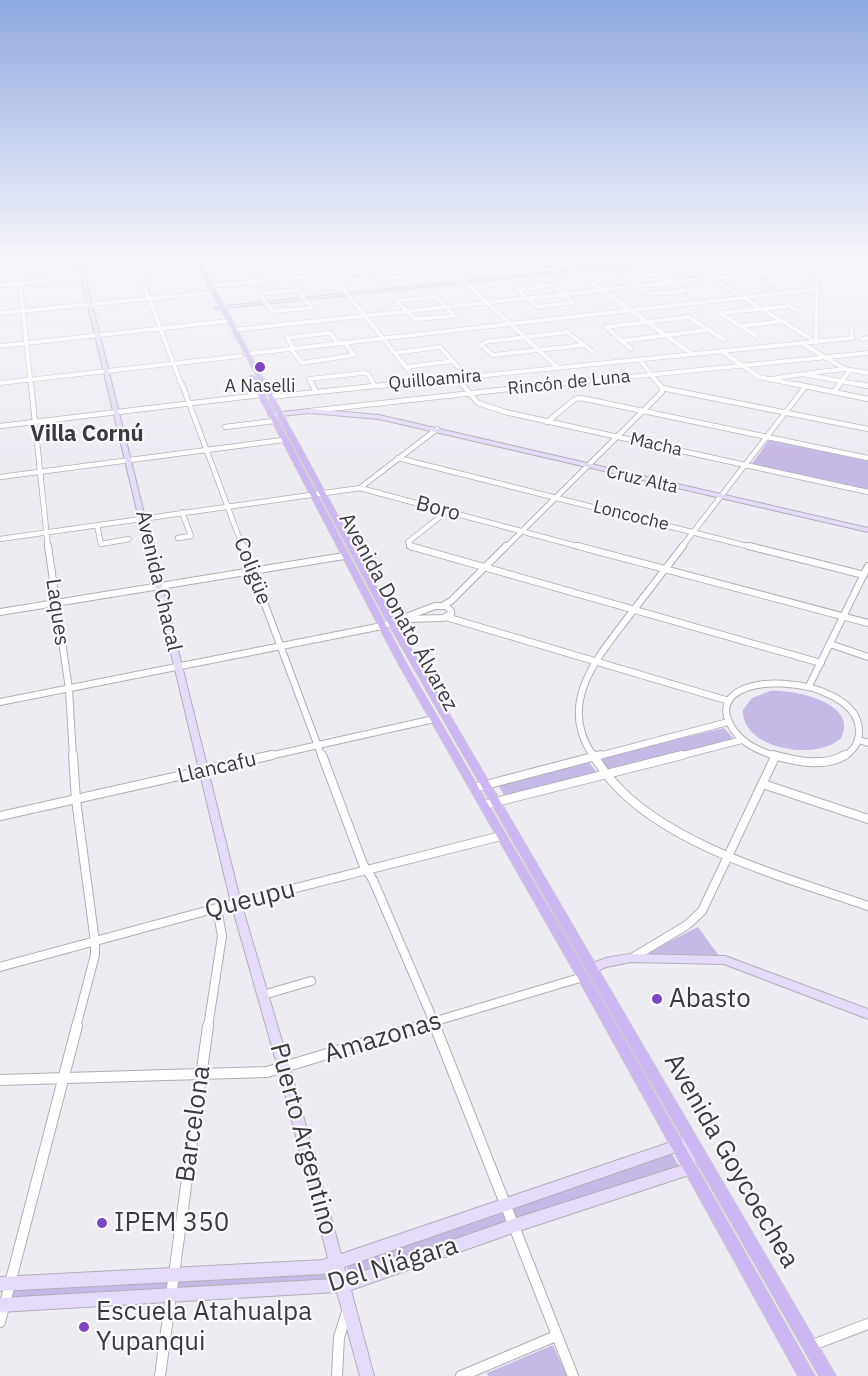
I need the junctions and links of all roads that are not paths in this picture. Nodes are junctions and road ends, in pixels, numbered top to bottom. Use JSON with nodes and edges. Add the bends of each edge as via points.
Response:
{"nodes":[{"id":1,"x":24,"y":324,"type":"edge"},
{"id":2,"x":94,"y":324,"type":"edge"},
{"id":3,"x":158,"y":324,"type":"edge"},
{"id":4,"x":205,"y":324,"type":"edge"},
{"id":5,"x":227,"y":324,"type":"edge"},
{"id":6,"x":228,"y":324,"type":"edge"},
{"id":7,"x":288,"y":324,"type":"edge"},
{"id":8,"x":371,"y":324,"type":"edge"},
{"id":9,"x":508,"y":324,"type":"edge"},
{"id":10,"x":510,"y":324,"type":"edge"},
{"id":11,"x":629,"y":324,"type":"edge"},
{"id":12,"x":650,"y":324,"type":"edge"},
{"id":13,"x":699,"y":324,"type":"edge"},
{"id":14,"x":737,"y":324,"type":"edge"},
{"id":15,"x":755,"y":324,"type":"edge"},
{"id":16,"x":788,"y":324,"type":"edge"},
{"id":17,"x":817,"y":324,"type":"edge"},
{"id":18,"x":740,"y":326,"type":"junction"},
{"id":19,"x":851,"y":328,"type":"dead end"},
{"id":20,"x":160,"y":329,"type":"junction"},
{"id":21,"x":563,"y":329,"type":"dead end"},
{"id":22,"x":233,"y":330,"type":"junction"},
{"id":23,"x":708,"y":330,"type":"junction"},
{"id":24,"x":568,"y":332,"type":"junction"},
{"id":25,"x":665,"y":335,"type":"junction"},
{"id":26,"x":97,"y":336,"type":"junction"},
{"id":27,"x":756,"y":336,"type":"dead end"},
{"id":28,"x":525,"y":337,"type":"junction"},
{"id":29,"x":868,"y":338,"type":"edge"},
{"id":30,"x":383,"y":339,"type":"junction"},
{"id":31,"x":863,"y":339,"type":"dead end"},
{"id":32,"x":621,"y":340,"type":"junction"},
{"id":33,"x":724,"y":340,"type":"dead end"},
{"id":34,"x":816,"y":342,"type":"junction"},
{"id":35,"x":345,"y":343,"type":"junction"},
{"id":36,"x":26,"y":344,"type":"junction"},
{"id":37,"x":338,"y":344,"type":"junction"},
{"id":38,"x":803,"y":344,"type":"junction"},
{"id":39,"x":584,"y":345,"type":"junction"},
{"id":40,"x":0,"y":346,"type":"edge"},
{"id":41,"x":293,"y":349,"type":"junction"},
{"id":42,"x":631,"y":349,"type":"dead end"},
{"id":43,"x":539,"y":351,"type":"junction"},
{"id":44,"x":592,"y":351,"type":"dead end"},
{"id":45,"x":723,"y":352,"type":"junction"},
{"id":46,"x":395,"y":353,"type":"junction"},
{"id":47,"x":868,"y":353,"type":"edge"},
{"id":48,"x":244,"y":355,"type":"junction"},
{"id":49,"x":692,"y":355,"type":"junction"},
{"id":50,"x":824,"y":357,"type":"junction"},
{"id":51,"x":640,"y":360,"type":"junction"},
{"id":52,"x":453,"y":361,"type":"junction"},
{"id":53,"x":173,"y":363,"type":"junction"},
{"id":54,"x":741,"y":366,"type":"junction"},
{"id":55,"x":406,"y":367,"type":"junction"},
{"id":56,"x":458,"y":367,"type":"dead end"},
{"id":57,"x":558,"y":368,"type":"junction"},
{"id":58,"x":848,"y":369,"type":"junction"},
{"id":59,"x":107,"y":371,"type":"junction"},
{"id":60,"x":868,"y":373,"type":"edge"},
{"id":61,"x":652,"y":374,"type":"junction"},
{"id":62,"x":803,"y":374,"type":"junction"},
{"id":63,"x":456,"y":378,"type":"junction"},
{"id":64,"x":30,"y":379,"type":"junction"},
{"id":65,"x":769,"y":380,"type":"junction"},
{"id":66,"x":842,"y":381,"type":"junction"},
{"id":67,"x":418,"y":382,"type":"junction"},
{"id":68,"x":0,"y":383,"type":"edge"},
{"id":69,"x":375,"y":386,"type":"junction"},
{"id":70,"x":662,"y":386,"type":"junction"},
{"id":71,"x":868,"y":386,"type":"edge"},
{"id":72,"x":805,"y":387,"type":"junction"},
{"id":73,"x":316,"y":392,"type":"junction"},
{"id":74,"x":834,"y":392,"type":"junction"},
{"id":75,"x":468,"y":393,"type":"junction"},
{"id":76,"x":260,"y":395,"type":"junction"},
{"id":77,"x":269,"y":397,"type":"junction"},
{"id":78,"x":868,"y":399,"type":"edge"},
{"id":79,"x":188,"y":404,"type":"junction"},
{"id":80,"x":310,"y":411,"type":"junction"},
{"id":81,"x":642,"y":411,"type":"junction"},
{"id":82,"x":786,"y":411,"type":"junction"},
{"id":83,"x":117,"y":412,"type":"junction"},
{"id":84,"x":274,"y":417,"type":"junction"},
{"id":85,"x":34,"y":422,"type":"junction"},
{"id":86,"x":547,"y":422,"type":"junction"},
{"id":87,"x":0,"y":426,"type":"edge"},
{"id":88,"x":225,"y":426,"type":"dead end"},
{"id":89,"x":868,"y":427,"type":"edge"},
{"id":90,"x":436,"y":430,"type":"junction"},
{"id":91,"x":616,"y":436,"type":"junction"},
{"id":92,"x":766,"y":437,"type":"junction"},
{"id":93,"x":283,"y":440,"type":"junction"},
{"id":94,"x":206,"y":450,"type":"junction"},
{"id":95,"x":398,"y":458,"type":"junction"},
{"id":96,"x":868,"y":458,"type":"edge"},
{"id":97,"x":129,"y":460,"type":"junction"},
{"id":98,"x":587,"y":465,"type":"junction"},
{"id":99,"x":745,"y":465,"type":"junction"},
{"id":100,"x":40,"y":472,"type":"junction"},
{"id":101,"x":0,"y":477,"type":"edge"},
{"id":102,"x":360,"y":488,"type":"junction"},
{"id":103,"x":868,"y":492,"type":"edge"},
{"id":104,"x":321,"y":493,"type":"junction"},
{"id":105,"x":311,"y":494,"type":"junction"},
{"id":106,"x":555,"y":497,"type":"junction"},
{"id":107,"x":721,"y":497,"type":"junction"},
{"id":108,"x":226,"y":505,"type":"junction"},
{"id":109,"x":182,"y":512,"type":"junction"},
{"id":110,"x":446,"y":512,"type":"junction"},
{"id":111,"x":144,"y":518,"type":"junction"},
{"id":112,"x":97,"y":525,"type":"junction"},
{"id":113,"x":522,"y":531,"type":"junction"},
{"id":114,"x":46,"y":532,"type":"junction"},
{"id":115,"x":694,"y":532,"type":"junction"},
{"id":116,"x":868,"y":532,"type":"edge"},
{"id":117,"x":178,"y":538,"type":"dead end"},
{"id":118,"x":0,"y":539,"type":"edge"},
{"id":119,"x":129,"y":539,"type":"dead end"},
{"id":120,"x":344,"y":556,"type":"junction"},
{"id":121,"x":868,"y":566,"type":"edge"},
{"id":122,"x":484,"y":569,"type":"junction"},
{"id":123,"x":665,"y":570,"type":"junction"},
{"id":124,"x":252,"y":571,"type":"junction"},
{"id":125,"x":864,"y":575,"type":"junction"},
{"id":126,"x":158,"y":586,"type":"junction"},
{"id":127,"x":451,"y":601,"type":"junction"},
{"id":128,"x":55,"y":603,"type":"junction"},
{"id":129,"x":442,"y":606,"type":"junction"},
{"id":130,"x":429,"y":610,"type":"junction"},
{"id":131,"x":451,"y":611,"type":"junction"},
{"id":132,"x":634,"y":611,"type":"junction"},
{"id":133,"x":0,"y":612,"type":"edge"},
{"id":134,"x":446,"y":617,"type":"junction"},
{"id":135,"x":843,"y":617,"type":"junction"},
{"id":136,"x":436,"y":618,"type":"junction"},
{"id":137,"x":405,"y":619,"type":"junction"},
{"id":138,"x":469,"y":622,"type":"junction"},
{"id":139,"x":868,"y":623,"type":"edge"},
{"id":140,"x":387,"y":625,"type":"junction"},
{"id":141,"x":830,"y":644,"type":"junction"},
{"id":142,"x":281,"y":647,"type":"junction"},
{"id":143,"x":868,"y":657,"type":"edge"},
{"id":144,"x":595,"y":660,"type":"junction"},
{"id":145,"x":821,"y":663,"type":"junction"},
{"id":146,"x":178,"y":668,"type":"junction"},
{"id":147,"x":809,"y":686,"type":"junction"},
{"id":148,"x":69,"y":689,"type":"junction"},
{"id":149,"x":729,"y":701,"type":"junction"},
{"id":150,"x":0,"y":702,"type":"edge"},
{"id":151,"x":434,"y":719,"type":"junction"},
{"id":152,"x":728,"y":722,"type":"junction"},
{"id":153,"x":742,"y":740,"type":"junction"},
{"id":154,"x":859,"y":740,"type":"junction"},
{"id":155,"x":868,"y":743,"type":"edge"},
{"id":156,"x":317,"y":745,"type":"junction"},
{"id":157,"x":593,"y":756,"type":"junction"},
{"id":158,"x":775,"y":757,"type":"junction"},
{"id":159,"x":203,"y":771,"type":"junction"},
{"id":160,"x":605,"y":774,"type":"junction"},
{"id":161,"x":763,"y":784,"type":"junction"},
{"id":162,"x":486,"y":785,"type":"junction"},
{"id":163,"x":474,"y":788,"type":"junction"},
{"id":164,"x":76,"y":800,"type":"junction"},
{"id":165,"x":489,"y":803,"type":"junction"},
{"id":166,"x":0,"y":816,"type":"edge"},
{"id":167,"x":868,"y":819,"type":"edge"},
{"id":168,"x":501,"y":836,"type":"junction"},
{"id":169,"x":729,"y":856,"type":"junction"},
{"id":170,"x":367,"y":870,"type":"junction"},
{"id":171,"x":236,"y":903,"type":"junction"},
{"id":172,"x":868,"y":906,"type":"edge"},
{"id":173,"x":217,"y":908,"type":"junction"},
{"id":174,"x":96,"y":942,"type":"junction"},
{"id":175,"x":631,"y":958,"type":"junction"},
{"id":176,"x":0,"y":968,"type":"edge"},
{"id":177,"x":588,"y":973,"type":"junction"},
{"id":178,"x":311,"y":981,"type":"dead end"},
{"id":179,"x":263,"y":995,"type":"junction"},
{"id":180,"x":868,"y":1014,"type":"edge"},
{"id":181,"x":434,"y":1023,"type":"junction"},
{"id":182,"x":284,"y":1068,"type":"junction"},
{"id":183,"x":200,"y":1075,"type":"junction"},
{"id":184,"x":62,"y":1078,"type":"junction"},
{"id":185,"x":0,"y":1080,"type":"edge"},
{"id":186,"x":690,"y":1155,"type":"junction"},
{"id":187,"x":504,"y":1204,"type":"junction"},
{"id":188,"x":513,"y":1226,"type":"junction"},
{"id":189,"x":337,"y":1262,"type":"junction"},
{"id":190,"x":173,"y":1276,"type":"junction"},
{"id":191,"x":5,"y":1283,"type":"edge"},
{"id":192,"x":344,"y":1285,"type":"junction"},
{"id":193,"x":170,"y":1295,"type":"junction"},
{"id":194,"x":2,"y":1305,"type":"edge"},
{"id":195,"x":349,"y":1306,"type":"junction"},
{"id":196,"x":0,"y":1322,"type":"edge"},
{"id":197,"x":868,"y":1324,"type":"edge"},
{"id":198,"x":556,"y":1336,"type":"junction"},
{"id":199,"x":810,"y":1346,"type":"junction"},
{"id":200,"x":160,"y":1376,"type":"edge"},
{"id":201,"x":336,"y":1376,"type":"edge"},
{"id":202,"x":367,"y":1376,"type":"edge"},
{"id":203,"x":461,"y":1376,"type":"edge"},
{"id":204,"x":573,"y":1376,"type":"edge"},
{"id":205,"x":807,"y":1376,"type":"edge"},
{"id":206,"x":828,"y":1376,"type":"edge"}],
"edges":[{"from":1,"to":36,"type":"street","name":"Laques"},
{"from":2,"to":26,"type":"main road","name":"Avenida Chacal"},
{"from":3,"to":20,"type":"street","name":"Coligüe"},
{"from":4,"to":20,"type":"street"},
{"from":5,"to":48,"type":"main road","name":"Avenida Donato Álvarez"},
{"from":6,"to":22,"type":"main road","name":"Avenida Donato Álvarez"},
{"from":7,"to":22,"type":"street"},
{"from":8,"to":30,"type":"street"},
{"from":9,"to":30,"type":"street"},
{"from":10,"to":28,"type":"street"},
{"from":11,"to":32,"type":"street","via":[[606,327]]},
{"from":12,"to":25,"type":"street"},
{"from":13,"to":23,"type":"street"},
{"from":14,"to":18,"type":"street"},
{"from":15,"to":18,"type":"street"},
{"from":16,"to":34,"type":"street"},
{"from":17,"to":34,"type":"street"},
{"from":18,"to":27,"type":"street"},
{"from":19,"to":34,"type":"street","name":"Quilloamira","via":[[852,338]]},
{"from":20,"to":26,"type":"street"},
{"from":20,"to":53,"type":"street","name":"Coligüe"},
{"from":21,"to":24,"type":"street"},
{"from":22,"to":48,"type":"main road","name":"Avenida Donato Álvarez"},
{"from":23,"to":25,"type":"street"},
{"from":23,"to":33,"type":"street"},
{"from":24,"to":28,"type":"street"},
{"from":24,"to":39,"type":"street"},
{"from":25,"to":32,"type":"street"},
{"from":25,"to":49,"type":"street"},
{"from":26,"to":36,"type":"street"},
{"from":26,"to":59,"type":"main road","name":"Avenida Chacal"},
{"from":28,"to":43,"type":"street"},
{"from":28,"to":43,"type":"street","via":[[482,343],[493,356]]},
{"from":29,"to":31,"type":"street"},
{"from":30,"to":35,"type":"street"},
{"from":30,"to":46,"type":"street"},
{"from":32,"to":42,"type":"street"},
{"from":34,"to":38,"type":"street","name":"Quilloamira"},
{"from":35,"to":37,"type":"street"},
{"from":35,"to":41,"type":"street","via":[[354,355],[331,360],[298,362]]},
{"from":36,"to":40,"type":"street"},
{"from":36,"to":64,"type":"street","name":"Laques"},
{"from":37,"to":41,"type":"street"},
{"from":37,"to":41,"type":"street","via":[[329,333],[287,338]]},
{"from":38,"to":45,"type":"street","name":"Quilloamira"},
{"from":38,"to":50,"type":"street"},
{"from":39,"to":43,"type":"street"},
{"from":39,"to":44,"type":"street"},
{"from":41,"to":48,"type":"street"},
{"from":43,"to":57,"type":"street"},
{"from":45,"to":49,"type":"street","name":"Quilloamira"},
{"from":45,"to":54,"type":"street"},
{"from":46,"to":52,"type":"street","via":[[440,347]]},
{"from":46,"to":55,"type":"street"},
{"from":47,"to":50,"type":"street","name":"Rincón de Luna"},
{"from":48,"to":53,"type":"street"},
{"from":48,"to":76,"type":"main road","name":"Avenida Donato Álvarez"},
{"from":48,"to":77,"type":"main road","name":"Avenida Donato Álvarez"},
{"from":49,"to":51,"type":"street","name":"Quilloamira"},
{"from":50,"to":54,"type":"street","name":"Rincón de Luna"},
{"from":50,"to":58,"type":"street"},
{"from":51,"to":57,"type":"street","name":"Quilloamira"},
{"from":51,"to":61,"type":"street"},
{"from":52,"to":55,"type":"street"},
{"from":52,"to":56,"type":"street"},
{"from":53,"to":59,"type":"street"},
{"from":53,"to":79,"type":"street","name":"Coligüe"},
{"from":54,"to":61,"type":"street","name":"Rincón de Luna"},
{"from":54,"to":65,"type":"street"},
{"from":55,"to":67,"type":"street"},
{"from":57,"to":63,"type":"street","name":"Quilloamira"},
{"from":58,"to":60,"type":"street"},
{"from":58,"to":62,"type":"street"},
{"from":58,"to":66,"type":"street"},
{"from":59,"to":64,"type":"street"},
{"from":59,"to":83,"type":"main road","name":"Avenida Chacal"},
{"from":61,"to":70,"type":"street"},
{"from":61,"to":75,"type":"street","name":"Rincón de Luna"},
{"from":62,"to":65,"type":"street"},
{"from":62,"to":66,"type":"street"},
{"from":63,"to":67,"type":"street","name":"Quilloamira"},
{"from":63,"to":75,"type":"street","name":"Macha"},
{"from":64,"to":68,"type":"street"},
{"from":64,"to":85,"type":"street","name":"Laques"},
{"from":65,"to":72,"type":"street"},
{"from":66,"to":71,"type":"street"},
{"from":66,"to":74,"type":"street"},
{"from":67,"to":69,"type":"street","name":"Quilloamira"},
{"from":69,"to":73,"type":"street","name":"Quilloamira"},
{"from":69,"to":73,"type":"street","via":[[363,373],[309,379]]},
{"from":70,"to":81,"type":"street","via":[[662,392]]},
{"from":70,"to":82,"type":"street"},
{"from":72,"to":74,"type":"street"},
{"from":72,"to":82,"type":"street"},
{"from":73,"to":77,"type":"street","name":"Quilloamira"},
{"from":74,"to":78,"type":"street"},
{"from":75,"to":80,"type":"street","name":"Rincón de Luna"},
{"from":75,"to":86,"type":"street","name":"Macha","via":[[484,406]]},
{"from":76,"to":79,"type":"street"},
{"from":76,"to":84,"type":"main road","name":"Avenida Donato Álvarez"},
{"from":77,"to":84,"type":"main road","name":"Avenida Donato Álvarez"},
{"from":79,"to":83,"type":"street"},
{"from":79,"to":94,"type":"street","name":"Coligüe"},
{"from":80,"to":84,"type":"main road","name":"Rincón de Luna"},
{"from":80,"to":90,"type":"main road","name":"Cruz Alta","via":[[367,415]]},
{"from":81,"to":86,"type":"street","via":[[577,398]]},
{"from":81,"to":91,"type":"street"},
{"from":81,"to":92,"type":"street"},
{"from":82,"to":89,"type":"street"},
{"from":82,"to":92,"type":"street"},
{"from":83,"to":85,"type":"street"},
{"from":83,"to":97,"type":"main road","name":"Avenida Chacal"},
{"from":84,"to":88,"type":"street"},
{"from":84,"to":93,"type":"main road","name":"Avenida Donato Álvarez"},
{"from":84,"to":104,"type":"main road","name":"Avenida Donato Álvarez"},
{"from":85,"to":87,"type":"street"},
{"from":85,"to":100,"type":"street","name":"Laques"},
{"from":86,"to":91,"type":"street","name":"Macha"},
{"from":90,"to":95,"type":"street"},
{"from":90,"to":98,"type":"main road","name":"Cruz Alta"},
{"from":91,"to":98,"type":"street"},
{"from":91,"to":99,"type":"street","name":"Macha"},
{"from":92,"to":96,"type":"street"},
{"from":92,"to":99,"type":"street"},
{"from":93,"to":94,"type":"street"},
{"from":93,"to":105,"type":"main road","name":"Avenida Donato Álvarez"},
{"from":94,"to":97,"type":"street"},
{"from":94,"to":108,"type":"street","name":"Coligüe"},
{"from":95,"to":102,"type":"street"},
{"from":95,"to":106,"type":"street","name":"Loncoche"},
{"from":97,"to":100,"type":"street"},
{"from":97,"to":111,"type":"main road","name":"Avenida Chacal"},
{"from":98,"to":106,"type":"street"},
{"from":98,"to":107,"type":"main road","name":"Cruz Alta"},
{"from":99,"to":103,"type":"street","name":"Macha"},
{"from":99,"to":107,"type":"street"},
{"from":100,"to":101,"type":"street"},
{"from":100,"to":114,"type":"street","name":"Laques"},
{"from":102,"to":104,"type":"street","name":"Boro"},
{"from":102,"to":110,"type":"street","name":"Boro"},
{"from":104,"to":105,"type":"street","name":"Boro"},
{"from":104,"to":140,"type":"main road","name":"Avenida Donato Álvarez"},
{"from":105,"to":108,"type":"street","name":"Boro"},
{"from":105,"to":120,"type":"main road","name":"Avenida Donato Álvarez"},
{"from":106,"to":113,"type":"street"},
{"from":106,"to":115,"type":"street","name":"Loncoche"},
{"from":107,"to":115,"type":"street"},
{"from":107,"to":116,"type":"main road","name":"Cruz Alta"},
{"from":108,"to":109,"type":"street","name":"Boro"},
{"from":108,"to":124,"type":"street","name":"Coligüe"},
{"from":109,"to":111,"type":"street","name":"Boro"},
{"from":109,"to":117,"type":"street","via":[[191,536]]},
{"from":110,"to":113,"type":"street","name":"Boro"},
{"from":110,"to":122,"type":"street","via":[[408,545]]},
{"from":111,"to":112,"type":"street","name":"Boro"},
{"from":111,"to":126,"type":"main road","name":"Avenida Chacal"},
{"from":112,"to":114,"type":"street","name":"Boro"},
{"from":112,"to":119,"type":"street","via":[[101,544]]},
{"from":113,"to":122,"type":"street"},
{"from":113,"to":123,"type":"street","name":"Boro"},
{"from":114,"to":118,"type":"street","name":"Boro"},
{"from":114,"to":128,"type":"street","name":"Laques"},
{"from":115,"to":123,"type":"street"},
{"from":115,"to":125,"type":"street","name":"Loncoche"},
{"from":120,"to":124,"type":"street"},
{"from":120,"to":140,"type":"main road","name":"Avenida Donato Álvarez"},
{"from":121,"to":125,"type":"street"},
{"from":122,"to":127,"type":"street"},
{"from":122,"to":132,"type":"street"},
{"from":123,"to":132,"type":"street"},
{"from":123,"to":135,"type":"street","name":"Boro"},
{"from":124,"to":126,"type":"street"},
{"from":124,"to":142,"type":"street","name":"Coligüe"},
{"from":125,"to":135,"type":"street"},
{"from":126,"to":128,"type":"street"},
{"from":126,"to":146,"type":"main road","name":"Avenida Chacal"},
{"from":127,"to":129,"type":"street"},
{"from":127,"to":131,"type":"street"},
{"from":128,"to":133,"type":"street"},
{"from":128,"to":148,"type":"street","name":"Laques"},
{"from":129,"to":130,"type":"street"},
{"from":129,"to":131,"type":"street"},
{"from":130,"to":136,"type":"street","via":[[430,616]]},
{"from":130,"to":137,"type":"street"},
{"from":131,"to":134,"type":"street"},
{"from":131,"to":138,"type":"street"},
{"from":132,"to":144,"type":"street"},
{"from":132,"to":145,"type":"street"},
{"from":134,"to":136,"type":"street"},
{"from":134,"to":138,"type":"street"},
{"from":135,"to":139,"type":"street","name":"Boro"},
{"from":135,"to":141,"type":"street"},
{"from":136,"to":137,"type":"street"},
{"from":137,"to":140,"type":"street"},
{"from":138,"to":144,"type":"street"},
{"from":140,"to":142,"type":"street"},
{"from":140,"to":151,"type":"main road","name":"Avenida Donato Álvarez"},
{"from":140,"to":162,"type":"main road","name":"Avenida Donato Álvarez"},
{"from":141,"to":143,"type":"street"},
{"from":141,"to":145,"type":"street"},
{"from":142,"to":146,"type":"street"},
{"from":142,"to":156,"type":"street","name":"Coligüe"},
{"from":144,"to":149,"type":"street"},
{"from":144,"to":157,"type":"street","via":[[581,688],[578,711]]},
{"from":145,"to":147,"type":"street"},
{"from":146,"to":148,"type":"street"},
{"from":146,"to":159,"type":"main road","name":"Avenida Chacal"},
{"from":147,"to":149,"type":"street","via":[[759,683],[746,687]]},
{"from":147,"to":154,"type":"street","via":[[838,699],[849,709],[857,719]]},
{"from":148,"to":150,"type":"street"},
{"from":148,"to":164,"type":"street","name":"Laques"},
{"from":149,"to":152,"type":"street"},
{"from":151,"to":156,"type":"street","name":"Llancafu"},
{"from":151,"to":163,"type":"main road","name":"Avenida Donato Álvarez"},
{"from":152,"to":153,"type":"street"},
{"from":152,"to":157,"type":"street"},
{"from":153,"to":158,"type":"street"},
{"from":153,"to":160,"type":"street"},
{"from":154,"to":155,"type":"street"},
{"from":154,"to":158,"type":"street","via":[[845,755],[820,762]]},
{"from":156,"to":159,"type":"street","name":"Llancafu"},
{"from":156,"to":170,"type":"street","name":"Coligüe"},
{"from":157,"to":160,"type":"street"},
{"from":157,"to":162,"type":"street"},
{"from":158,"to":161,"type":"street"},
{"from":159,"to":164,"type":"street","name":"Llancafu"},
{"from":159,"to":171,"type":"main road","name":"Avenida Chacal"},
{"from":160,"to":165,"type":"street"},
{"from":160,"to":169,"type":"street","via":[[644,811]]},
{"from":161,"to":167,"type":"street"},
{"from":161,"to":169,"type":"street"},
{"from":162,"to":163,"type":"street"},
{"from":162,"to":165,"type":"main road","name":"Avenida Donato Álvarez"},
{"from":163,"to":165,"type":"main road","name":"Avenida Donato Álvarez"},
{"from":164,"to":166,"type":"street","name":"Llancafu"},
{"from":164,"to":174,"type":"street","name":"Laques"},
{"from":165,"to":168,"type":"main road","name":"Avenida Donato Álvarez"},
{"from":165,"to":177,"type":"main road","name":"Avenida Donato Álvarez"},
{"from":168,"to":170,"type":"street","name":"Queupu"},
{"from":168,"to":177,"type":"main road","name":"Avenida Donato Álvarez"},
{"from":169,"to":172,"type":"street"},
{"from":169,"to":175,"type":"street","via":[[699,914]]},
{"from":170,"to":171,"type":"street","name":"Queupu"},
{"from":170,"to":181,"type":"street","name":"Coligüe"},
{"from":171,"to":173,"type":"street","name":"Queupu"},
{"from":171,"to":179,"type":"main road","name":"Puerto Argentino"},
{"from":173,"to":174,"type":"street","name":"Queupu"},
{"from":173,"to":183,"type":"street","name":"Barcelona","via":[[222,936]]},
{"from":174,"to":176,"type":"street","name":"Queupu"},
{"from":174,"to":184,"type":"street","name":"Laques"},
{"from":175,"to":177,"type":"main road","via":[[604,963]]},
{"from":175,"to":180,"type":"main road","via":[[734,962]]},
{"from":177,"to":181,"type":"street","name":"Amazonas"},
{"from":177,"to":186,"type":"main road","name":"Avenida Goycoechea"},
{"from":178,"to":179,"type":"street"},
{"from":179,"to":182,"type":"main road","name":"Puerto Argentino"},
{"from":181,"to":182,"type":"street","name":"Amazonas"},
{"from":181,"to":187,"type":"street","name":"Coligüe"},
{"from":182,"to":183,"type":"street","name":"Amazonas"},
{"from":182,"to":189,"type":"main road","name":"Puerto Argentino"},
{"from":183,"to":184,"type":"street","name":"Amazonas"},
{"from":183,"to":190,"type":"street","name":"Barcelona"},
{"from":184,"to":185,"type":"street","name":"Amazonas"},
{"from":184,"to":191,"type":"street","name":"Laques"},
{"from":186,"to":187,"type":"main road","name":"Del Niágara"},
{"from":186,"to":188,"type":"main road","name":"Del Niágara"},
{"from":186,"to":199,"type":"main road","name":"Avenida Goycoechea"},
{"from":186,"to":205,"type":"main road","name":"Avenida Goycoechea"},
{"from":187,"to":188,"type":"street"},
{"from":187,"to":189,"type":"main road","name":"Del Niágara"},
{"from":188,"to":192,"type":"main road","name":"Del Niágara"},
{"from":188,"to":198,"type":"street"},
{"from":189,"to":190,"type":"main road","name":"Del Niágara","via":[[323,1267]]},
{"from":189,"to":192,"type":"main road","name":"Puerto Argentino"},
{"from":190,"to":191,"type":"main road","name":"Del Niágara"},
{"from":190,"to":193,"type":"street","name":"Barcelona"},
{"from":191,"to":194,"type":"street","name":"Laques"},
{"from":192,"to":193,"type":"main road","name":"Del Niágara"},
{"from":192,"to":195,"type":"main road","name":"Puerto Argentino"},
{"from":193,"to":194,"type":"main road","name":"Del Niágara"},
{"from":193,"to":200,"type":"street","name":"Barcelona"},
{"from":194,"to":196,"type":"street","name":"Laques"},
{"from":195,"to":201,"type":"street","via":[[341,1326]]},
{"from":195,"to":202,"type":"main road","name":"Puerto Argentino"},
{"from":197,"to":199,"type":"street"},
{"from":198,"to":203,"type":"street"},
{"from":198,"to":204,"type":"street"},
{"from":199,"to":206,"type":"main road","name":"Avenida Goycoechea"}]}
